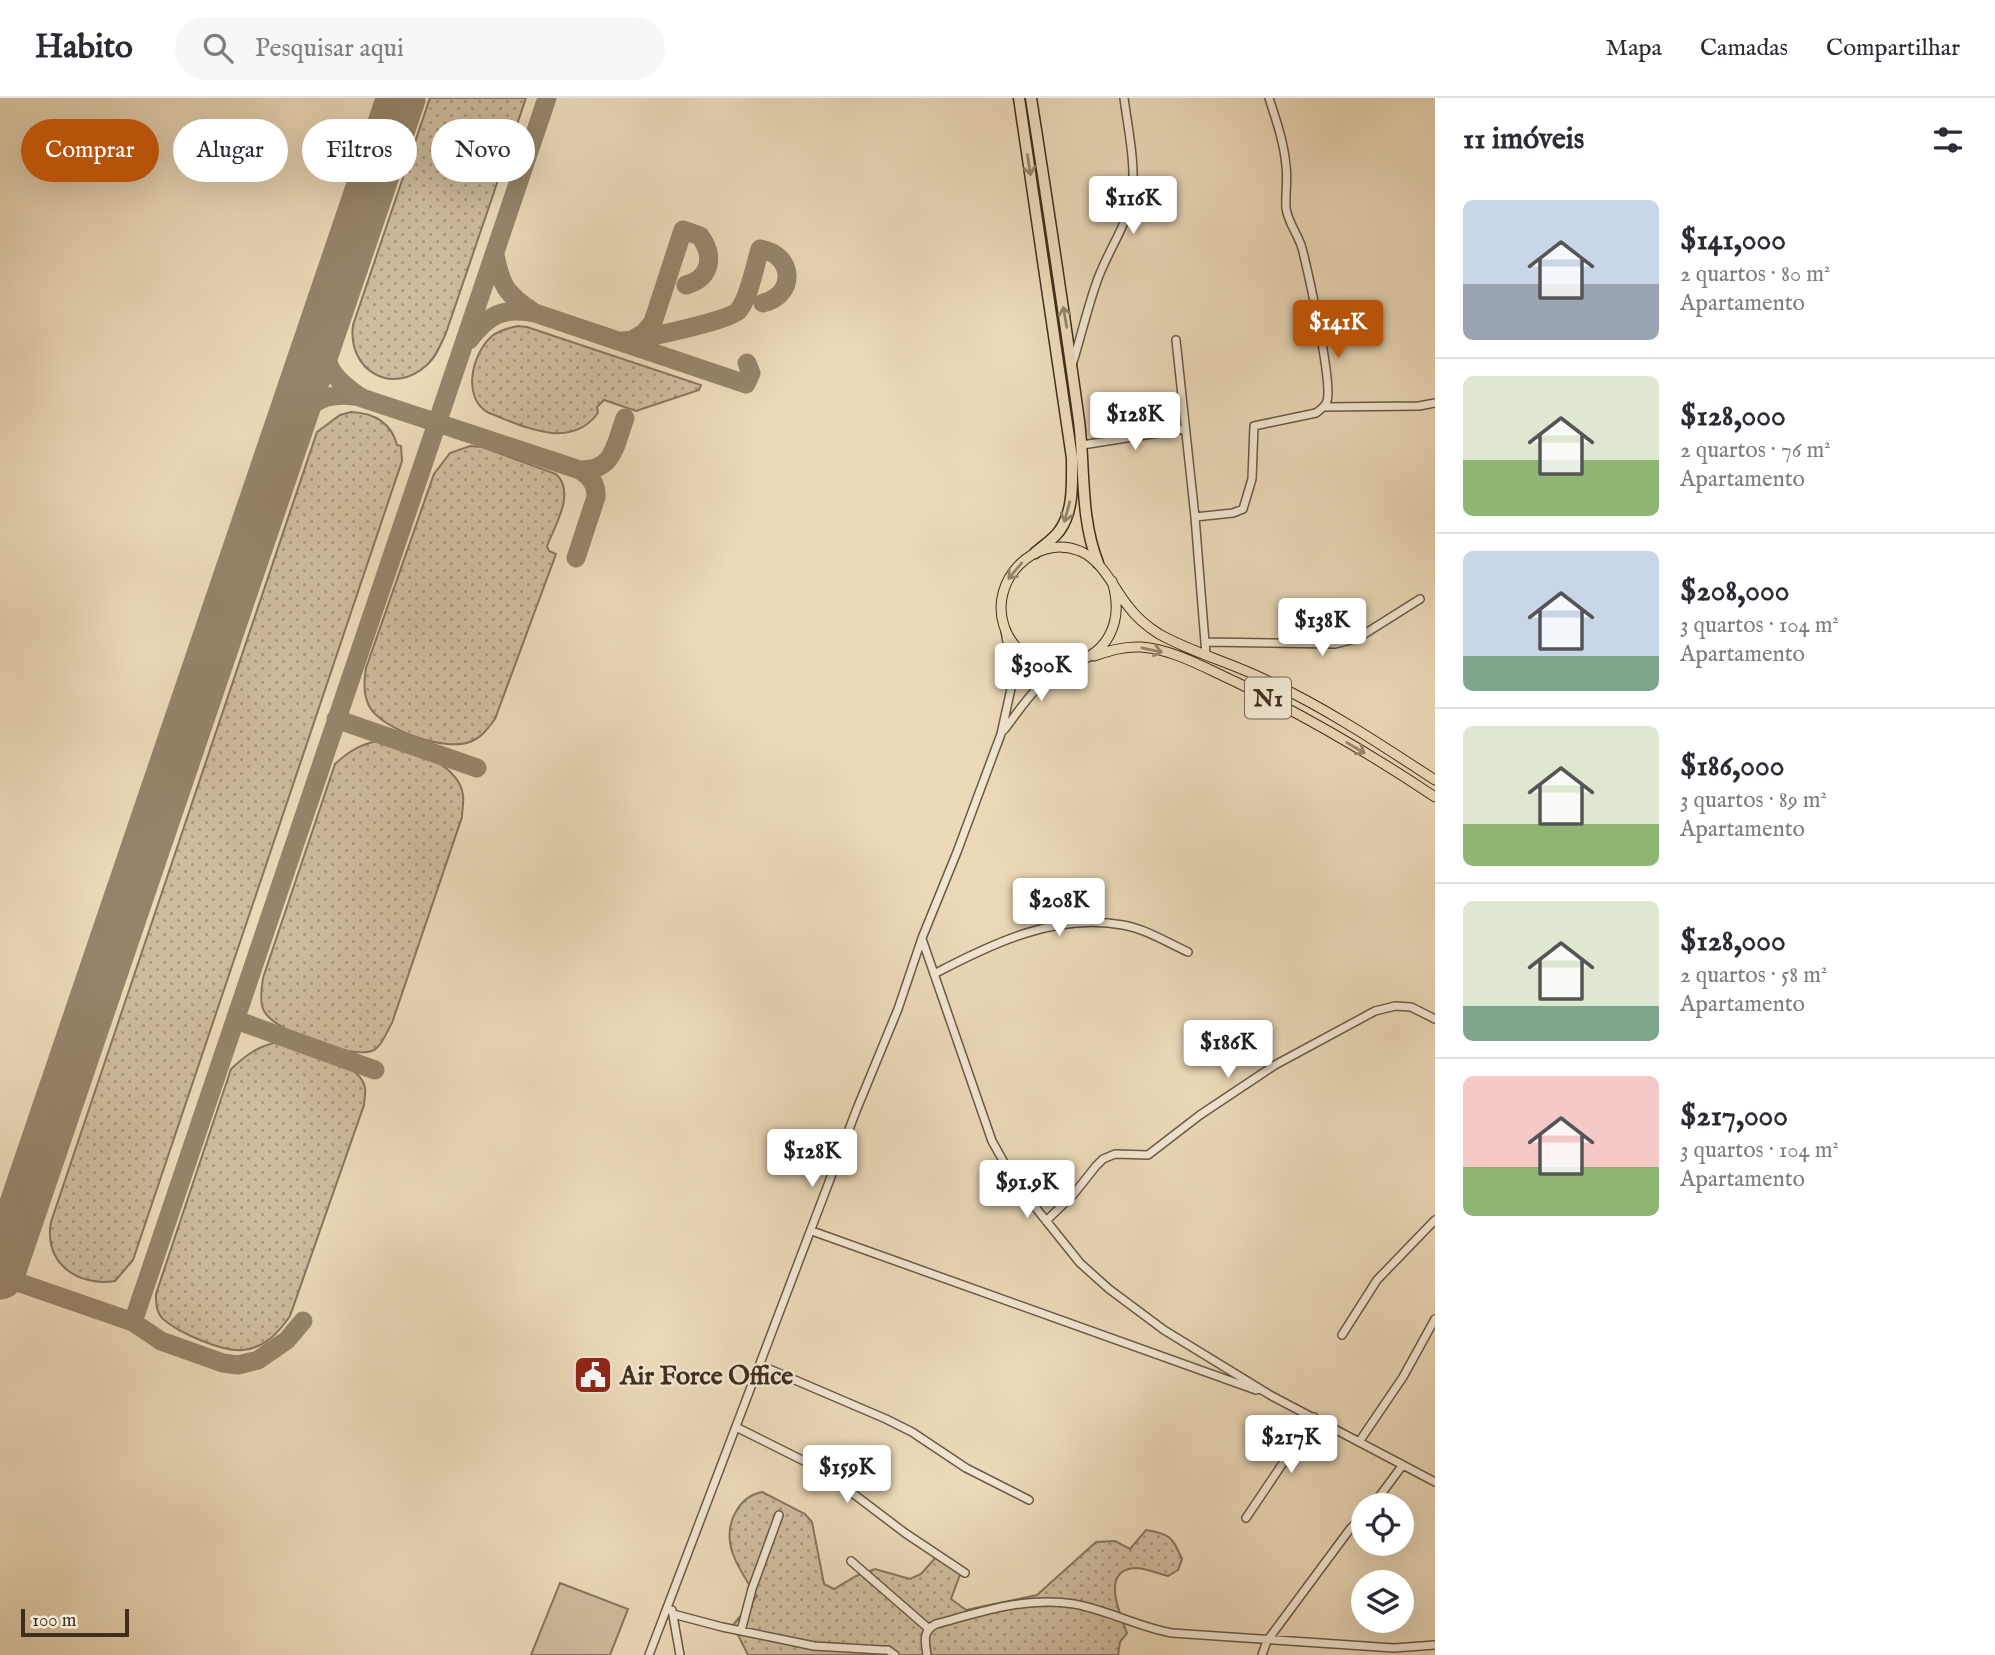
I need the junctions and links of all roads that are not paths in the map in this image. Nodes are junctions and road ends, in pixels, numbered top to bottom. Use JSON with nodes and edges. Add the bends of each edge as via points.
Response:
{"nodes":[{"id":1,"x":1019,"y":98,"type":"edge"},
{"id":2,"x":1031,"y":98,"type":"edge"},
{"id":3,"x":1124,"y":98,"type":"edge"},
{"id":4,"x":1269,"y":98,"type":"edge"},
{"id":5,"x":1176,"y":341,"type":"dead end"},
{"id":6,"x":1072,"y":366,"type":"junction"},
{"id":7,"x":1435,"y":403,"type":"edge"},
{"id":8,"x":1324,"y":407,"type":"junction"},
{"id":9,"x":1184,"y":429,"type":"junction"},
{"id":10,"x":1082,"y":445,"type":"junction"},
{"id":11,"x":1195,"y":517,"type":"junction"},
{"id":12,"x":1035,"y":553,"type":"junction"},
{"id":13,"x":1098,"y":563,"type":"junction"},
{"id":14,"x":1112,"y":581,"type":"junction"},
{"id":15,"x":1420,"y":599,"type":"dead end"},
{"id":16,"x":1004,"y":628,"type":"junction"},
{"id":17,"x":1205,"y":642,"type":"junction"},
{"id":18,"x":1206,"y":654,"type":"junction"},
{"id":19,"x":1086,"y":659,"type":"junction"},
{"id":20,"x":1074,"y":663,"type":"junction"},
{"id":21,"x":1001,"y":734,"type":"junction"},
{"id":22,"x":1435,"y":780,"type":"edge"},
{"id":23,"x":1435,"y":797,"type":"edge"},
{"id":24,"x":922,"y":938,"type":"junction"},
{"id":25,"x":1188,"y":952,"type":"dead end"},
{"id":26,"x":934,"y":974,"type":"junction"},
{"id":27,"x":1435,"y":1019,"type":"edge"},
{"id":28,"x":1435,"y":1220,"type":"edge"},
{"id":29,"x":1046,"y":1221,"type":"junction"},
{"id":30,"x":812,"y":1231,"type":"junction"},
{"id":31,"x":1435,"y":1319,"type":"edge"},
{"id":32,"x":1342,"y":1335,"type":"dead end"},
{"id":33,"x":760,"y":1365,"type":"junction"},
{"id":34,"x":1270,"y":1395,"type":"junction"},
{"id":35,"x":1314,"y":1417,"type":"junction"},
{"id":36,"x":736,"y":1427,"type":"junction"},
{"id":37,"x":1359,"y":1442,"type":"junction"},
{"id":38,"x":1402,"y":1466,"type":"junction"},
{"id":39,"x":1435,"y":1482,"type":"edge"},
{"id":40,"x":1382,"y":1493,"type":"edge"},
{"id":41,"x":1028,"y":1500,"type":"dead end"},
{"id":42,"x":779,"y":1515,"type":"dead end"},
{"id":43,"x":1246,"y":1518,"type":"dead end"},
{"id":44,"x":1351,"y":1528,"type":"edge"},
{"id":45,"x":850,"y":1562,"type":"dead end"},
{"id":46,"x":965,"y":1573,"type":"dead end"},
{"id":47,"x":669,"y":1603,"type":"junction"},
{"id":48,"x":673,"y":1614,"type":"junction"},
{"id":49,"x":928,"y":1628,"type":"junction"},
{"id":50,"x":741,"y":1631,"type":"junction"},
{"id":51,"x":1267,"y":1641,"type":"junction"},
{"id":52,"x":1435,"y":1645,"type":"edge"},
{"id":53,"x":649,"y":1655,"type":"edge"},
{"id":54,"x":680,"y":1655,"type":"edge"},
{"id":55,"x":895,"y":1655,"type":"edge"},
{"id":56,"x":927,"y":1655,"type":"edge"},
{"id":57,"x":1262,"y":1655,"type":"edge"}],
"edges":[{"from":1,"to":12,"type":"highway","one_way":true,"via":[[1072,458],[1065,522]]},
{"from":6,"to":2,"type":"highway","one_way":true},
{"from":3,"to":6,"type":"street","via":[[1133,181],[1129,208],[1096,283]]},
{"from":4,"to":8,"type":"street","via":[[1286,166],[1287,215],[1302,249],[1323,351],[1328,399]]},
{"from":5,"to":9,"type":"street"},
{"from":6,"to":10,"type":"highway"},
{"from":7,"to":8,"type":"street"},
{"from":8,"to":11,"type":"street","via":[[1294,419],[1254,426],[1252,479],[1243,509]]},
{"from":9,"to":10,"type":"street"},
{"from":9,"to":11,"type":"street"},
{"from":10,"to":13,"type":"highway","via":[[1086,526]]},
{"from":11,"to":17,"type":"street"},
{"from":12,"to":13,"type":"main road","via":[[1065,548]]},
{"from":12,"to":16,"type":"main road","one_way":true,"via":[[1015,568],[1003,590],[1000,614]]},
{"from":13,"to":14,"type":"main road"},
{"from":14,"to":18,"type":"main road","number":"N1","via":[[1144,623]]},
{"from":14,"to":19,"type":"main road","via":[[1117,599],[1113,632]]},
{"from":15,"to":17,"type":"street","via":[[1357,638],[1335,644]]},
{"from":16,"to":20,"type":"main road","via":[[1022,652],[1040,662]]},
{"from":16,"to":21,"type":"street","via":[[1012,684]]},
{"from":17,"to":18,"type":"street"},
{"from":18,"to":22,"type":"main road","number":"N1","via":[[1345,721]]},
{"from":19,"to":20,"type":"main road"},
{"from":19,"to":23,"type":"main road","number":"N1","one_way":true,"via":[[1143,647],[1211,670],[1315,723]]},
{"from":20,"to":21,"type":"street","via":[[1044,680]]},
{"from":21,"to":24,"type":"street"},
{"from":24,"to":26,"type":"street"},
{"from":24,"to":30,"type":"street"},
{"from":25,"to":26,"type":"street","via":[[1125,925],[1059,924],[975,952]]},
{"from":26,"to":29,"type":"street","via":[[992,1141],[1015,1182]]},
{"from":27,"to":29,"type":"street","via":[[1411,1007],[1375,1011],[1275,1065],[1148,1155],[1115,1154],[1103,1159]]},
{"from":28,"to":32,"type":"street","via":[[1377,1280]]},
{"from":29,"to":34,"type":"street","via":[[1080,1263],[1109,1289],[1164,1330]]},
{"from":30,"to":33,"type":"street"},
{"from":30,"to":34,"type":"street"},
{"from":31,"to":37,"type":"street"},
{"from":33,"to":36,"type":"street"},
{"from":33,"to":41,"type":"street","via":[[912,1432],[966,1468]]},
{"from":34,"to":35,"type":"street"},
{"from":35,"to":37,"type":"street"},
{"from":35,"to":43,"type":"street"},
{"from":36,"to":46,"type":"street","via":[[822,1470]]},
{"from":36,"to":47,"type":"street"},
{"from":37,"to":38,"type":"street"},
{"from":38,"to":39,"type":"street"},
{"from":38,"to":40,"type":"street"},
{"from":42,"to":50,"type":"street"},
{"from":44,"to":51,"type":"street"},
{"from":45,"to":49,"type":"street"},
{"from":47,"to":48,"type":"street"},
{"from":47,"to":53,"type":"street"},
{"from":48,"to":50,"type":"street"},
{"from":48,"to":54,"type":"street"},
{"from":49,"to":51,"type":"street","via":[[1013,1604],[1050,1602],[1076,1605],[1149,1629]]},
{"from":49,"to":56,"type":"street"},
{"from":50,"to":55,"type":"street","via":[[814,1646],[888,1650]]},
{"from":51,"to":52,"type":"street","via":[[1394,1648]]},
{"from":51,"to":57,"type":"street"}]}
